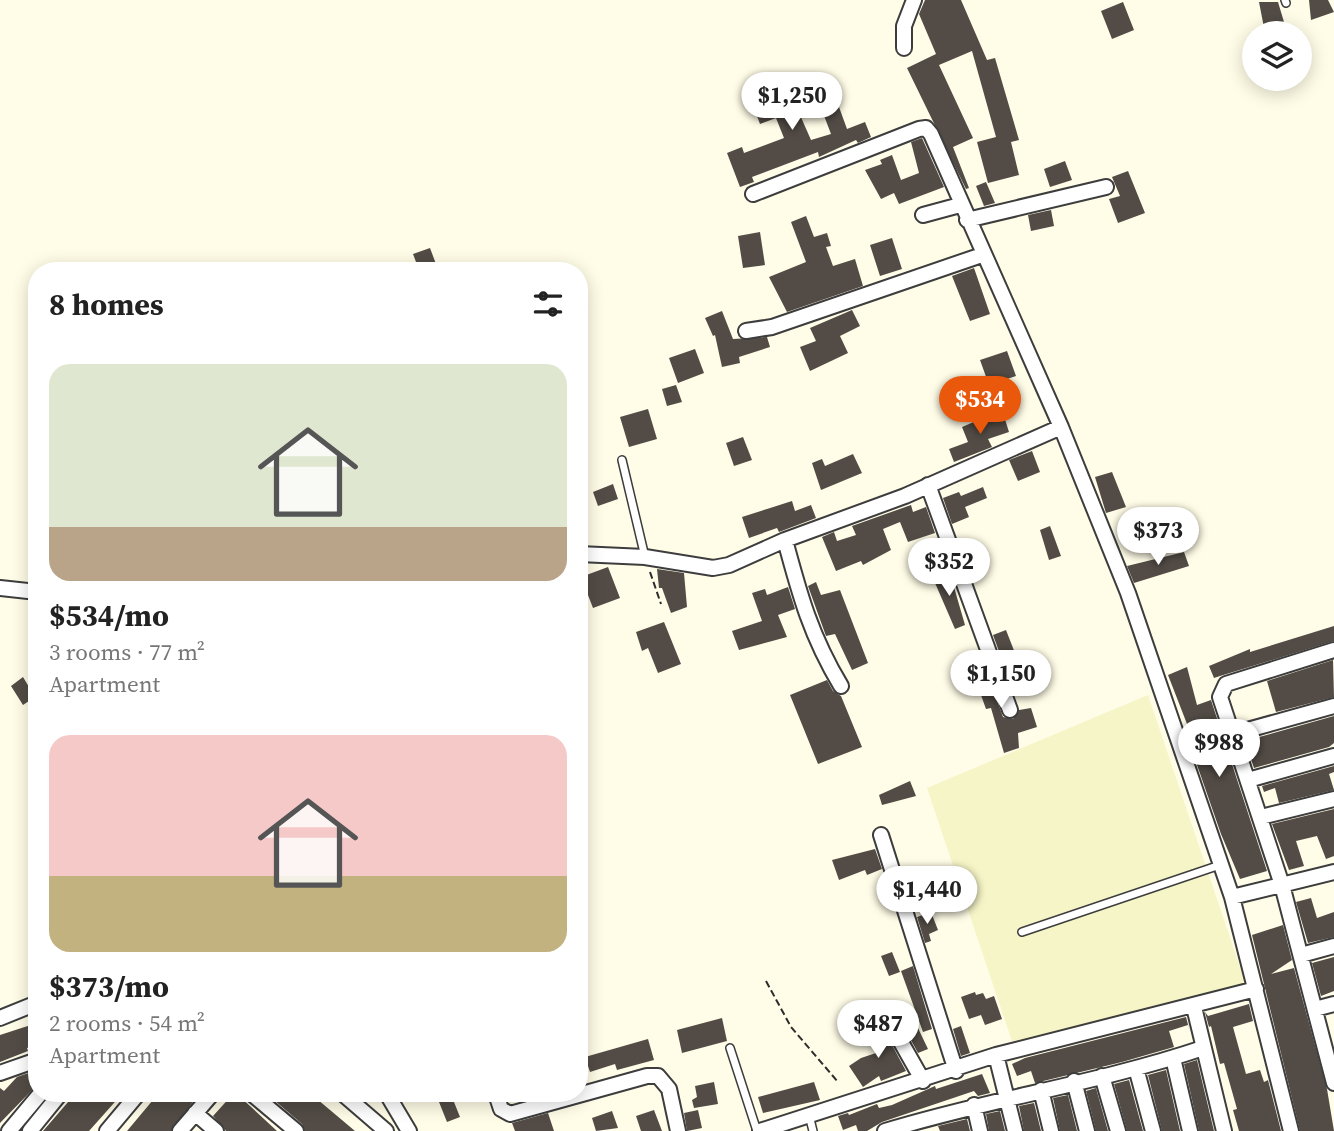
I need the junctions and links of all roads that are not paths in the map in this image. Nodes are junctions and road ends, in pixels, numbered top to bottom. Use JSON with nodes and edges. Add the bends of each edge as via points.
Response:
{"nodes":[{"id":1,"x":914,"y":0,"type":"edge"},
{"id":2,"x":904,"y":48,"type":"dead end"},
{"id":3,"x":1106,"y":187,"type":"dead end"},
{"id":4,"x":752,"y":194,"type":"dead end"},
{"id":5,"x":960,"y":205,"type":"junction"},
{"id":6,"x":923,"y":215,"type":"dead end"},
{"id":7,"x":967,"y":220,"type":"junction"},
{"id":8,"x":982,"y":255,"type":"junction"},
{"id":9,"x":746,"y":331,"type":"dead end"},
{"id":10,"x":1061,"y":426,"type":"junction"},
{"id":11,"x":622,"y":460,"type":"dead end"},
{"id":12,"x":928,"y":485,"type":"junction"},
{"id":13,"x":785,"y":540,"type":"junction"},
{"id":14,"x":588,"y":554,"type":"edge"},
{"id":15,"x":645,"y":557,"type":"junction"},
{"id":16,"x":0,"y":588,"type":"edge"},
{"id":17,"x":28,"y":591,"type":"edge"},
{"id":18,"x":1334,"y":650,"type":"edge"},
{"id":19,"x":841,"y":686,"type":"dead end"},
{"id":20,"x":1334,"y":706,"type":"edge"},
{"id":21,"x":1010,"y":710,"type":"dead end"},
{"id":22,"x":1233,"y":734,"type":"junction"},
{"id":23,"x":1334,"y":756,"type":"edge"},
{"id":24,"x":1248,"y":780,"type":"junction"},
{"id":25,"x":1334,"y":799,"type":"edge"},
{"id":26,"x":1261,"y":817,"type":"junction"},
{"id":27,"x":881,"y":835,"type":"dead end"},
{"id":28,"x":1220,"y":864,"type":"junction"},
{"id":29,"x":1334,"y":872,"type":"edge"},
{"id":30,"x":1282,"y":885,"type":"junction"},
{"id":31,"x":1232,"y":897,"type":"junction"},
{"id":32,"x":1022,"y":932,"type":"dead end"},
{"id":33,"x":1334,"y":946,"type":"edge"},
{"id":34,"x":1301,"y":955,"type":"junction"},
{"id":35,"x":1256,"y":989,"type":"junction"},
{"id":36,"x":1334,"y":1004,"type":"edge"},
{"id":37,"x":28,"y":1007,"type":"edge"},
{"id":38,"x":1194,"y":1007,"type":"junction"},
{"id":39,"x":1315,"y":1010,"type":"junction"},
{"id":40,"x":0,"y":1018,"type":"edge"},
{"id":41,"x":888,"y":1019,"type":"dead end"},
{"id":42,"x":730,"y":1048,"type":"dead end"},
{"id":43,"x":1203,"y":1048,"type":"junction"},
{"id":44,"x":996,"y":1055,"type":"junction"},
{"id":45,"x":1173,"y":1058,"type":"junction"},
{"id":46,"x":28,"y":1063,"type":"edge"},
{"id":47,"x":1332,"y":1065,"type":"edge"},
{"id":48,"x":1136,"y":1068,"type":"junction"},
{"id":49,"x":956,"y":1071,"type":"junction"},
{"id":50,"x":0,"y":1073,"type":"edge"},
{"id":51,"x":1102,"y":1076,"type":"junction"},
{"id":52,"x":923,"y":1081,"type":"junction"},
{"id":53,"x":1074,"y":1082,"type":"junction"},
{"id":54,"x":1334,"y":1083,"type":"edge"},
{"id":55,"x":1041,"y":1090,"type":"junction"},
{"id":56,"x":588,"y":1092,"type":"edge"},
{"id":57,"x":1007,"y":1099,"type":"junction"},
{"id":58,"x":33,"y":1102,"type":"edge"},
{"id":59,"x":54,"y":1102,"type":"edge"},
{"id":60,"x":131,"y":1102,"type":"edge"},
{"id":61,"x":205,"y":1102,"type":"edge"},
{"id":62,"x":262,"y":1102,"type":"edge"},
{"id":63,"x":352,"y":1102,"type":"edge"},
{"id":64,"x":392,"y":1102,"type":"edge"},
{"id":65,"x":499,"y":1102,"type":"edge"},
{"id":66,"x":553,"y":1102,"type":"edge"},
{"id":67,"x":974,"y":1105,"type":"junction"},
{"id":68,"x":195,"y":1113,"type":"junction"},
{"id":69,"x":809,"y":1115,"type":"junction"},
{"id":70,"x":930,"y":1124,"type":"edge"},
{"id":71,"x":9,"y":1131,"type":"edge"},
{"id":72,"x":30,"y":1131,"type":"edge"},
{"id":73,"x":107,"y":1131,"type":"edge"},
{"id":74,"x":180,"y":1131,"type":"edge"},
{"id":75,"x":216,"y":1131,"type":"edge"},
{"id":76,"x":296,"y":1131,"type":"edge"},
{"id":77,"x":386,"y":1131,"type":"edge"},
{"id":78,"x":409,"y":1131,"type":"edge"},
{"id":79,"x":678,"y":1131,"type":"edge"},
{"id":80,"x":759,"y":1131,"type":"edge"},
{"id":81,"x":813,"y":1131,"type":"edge"},
{"id":82,"x":885,"y":1131,"type":"edge"},
{"id":83,"x":979,"y":1131,"type":"edge"},
{"id":84,"x":1015,"y":1131,"type":"edge"},
{"id":85,"x":1051,"y":1131,"type":"edge"},
{"id":86,"x":1087,"y":1131,"type":"edge"},
{"id":87,"x":1118,"y":1131,"type":"edge"},
{"id":88,"x":1153,"y":1131,"type":"edge"},
{"id":89,"x":1190,"y":1131,"type":"edge"},
{"id":90,"x":1224,"y":1131,"type":"edge"},
{"id":91,"x":1291,"y":1131,"type":"edge"}],
"edges":[{"from":1,"to":2,"type":"street","via":[[904,26]]},
{"from":3,"to":7,"type":"street"},
{"from":4,"to":5,"type":"street","via":[[926,128]]},
{"from":5,"to":6,"type":"street"},
{"from":5,"to":7,"type":"street"},
{"from":7,"to":8,"type":"street"},
{"from":8,"to":9,"type":"street","via":[[772,327]]},
{"from":8,"to":10,"type":"street"},
{"from":10,"to":12,"type":"street"},
{"from":10,"to":28,"type":"street","via":[[1128,593]]},
{"from":11,"to":15,"type":"lane"},
{"from":12,"to":13,"type":"street"},
{"from":12,"to":21,"type":"street"},
{"from":13,"to":15,"type":"street","via":[[743,561],[713,568]]},
{"from":13,"to":19,"type":"street","via":[[806,617]]},
{"from":14,"to":15,"type":"street"},
{"from":16,"to":17,"type":"street"},
{"from":18,"to":22,"type":"street","via":[[1226,684],[1220,698]]},
{"from":20,"to":22,"type":"street"},
{"from":22,"to":24,"type":"street"},
{"from":23,"to":24,"type":"street"},
{"from":24,"to":26,"type":"street"},
{"from":25,"to":26,"type":"street"},
{"from":26,"to":30,"type":"street"},
{"from":27,"to":49,"type":"street"},
{"from":28,"to":31,"type":"street"},
{"from":28,"to":32,"type":"lane"},
{"from":29,"to":30,"type":"street"},
{"from":30,"to":31,"type":"street"},
{"from":30,"to":34,"type":"street"},
{"from":31,"to":35,"type":"street"},
{"from":33,"to":34,"type":"street"},
{"from":34,"to":39,"type":"street"},
{"from":35,"to":38,"type":"street"},
{"from":35,"to":91,"type":"street"},
{"from":36,"to":39,"type":"street"},
{"from":37,"to":40,"type":"street"},
{"from":38,"to":43,"type":"street"},
{"from":38,"to":44,"type":"street"},
{"from":39,"to":47,"type":"street"},
{"from":41,"to":52,"type":"street"},
{"from":42,"to":80,"type":"lane"},
{"from":43,"to":45,"type":"street"},
{"from":43,"to":90,"type":"street"},
{"from":44,"to":49,"type":"street"},
{"from":44,"to":57,"type":"street"},
{"from":45,"to":48,"type":"street"},
{"from":45,"to":89,"type":"street"},
{"from":46,"to":50,"type":"street"},
{"from":47,"to":54,"type":"street"},
{"from":48,"to":51,"type":"street"},
{"from":48,"to":88,"type":"street"},
{"from":49,"to":52,"type":"street"},
{"from":51,"to":53,"type":"street"},
{"from":51,"to":87,"type":"street"},
{"from":52,"to":69,"type":"street"},
{"from":53,"to":55,"type":"street"},
{"from":53,"to":86,"type":"street"},
{"from":55,"to":57,"type":"street"},
{"from":55,"to":85,"type":"street"},
{"from":56,"to":79,"type":"street","via":[[659,1076],[669,1089]]},
{"from":57,"to":67,"type":"street"},
{"from":57,"to":84,"type":"street"},
{"from":58,"to":71,"type":"street"},
{"from":59,"to":72,"type":"street"},
{"from":60,"to":73,"type":"street"},
{"from":61,"to":68,"type":"street"},
{"from":62,"to":76,"type":"street"},
{"from":63,"to":77,"type":"street"},
{"from":64,"to":78,"type":"street"},
{"from":65,"to":66,"type":"street","via":[[510,1114]]},
{"from":67,"to":70,"type":"street"},
{"from":67,"to":83,"type":"street"},
{"from":68,"to":74,"type":"street"},
{"from":68,"to":75,"type":"street"},
{"from":69,"to":80,"type":"street"},
{"from":69,"to":81,"type":"lane"},
{"from":70,"to":82,"type":"street"}]}
